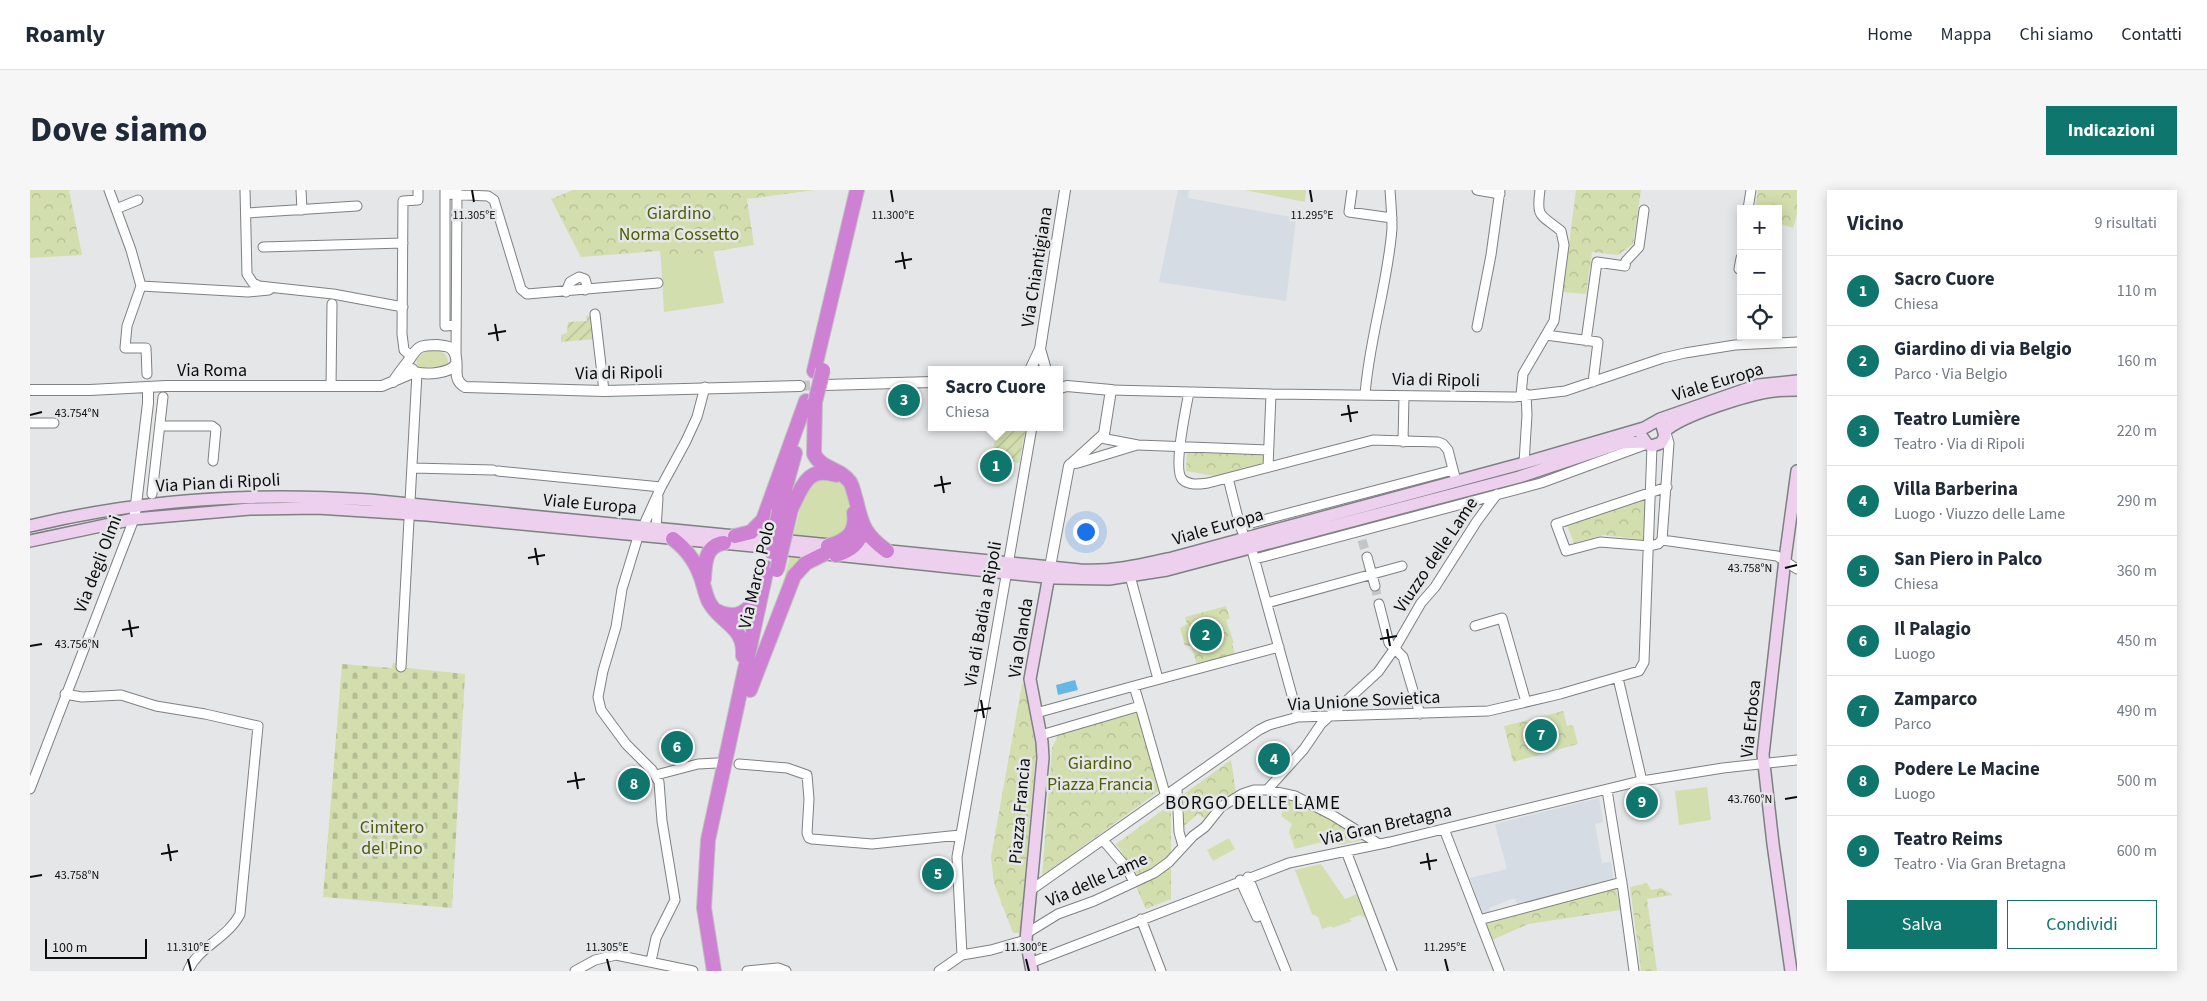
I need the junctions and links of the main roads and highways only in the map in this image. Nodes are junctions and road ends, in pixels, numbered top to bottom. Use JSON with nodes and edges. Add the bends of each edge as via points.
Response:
{"nodes":[{"id":1,"x":856,"y":190,"type":"edge"},
{"id":2,"x":865,"y":190,"type":"edge"},
{"id":3,"x":818,"y":371,"type":"junction"},
{"id":4,"x":1797,"y":381,"type":"edge"},
{"id":5,"x":1797,"y":390,"type":"edge"},
{"id":6,"x":811,"y":401,"type":"junction"},
{"id":7,"x":1648,"y":426,"type":"junction"},
{"id":8,"x":1665,"y":432,"type":"junction"},
{"id":9,"x":1648,"y":444,"type":"junction"},
{"id":10,"x":1797,"y":471,"type":"edge"},
{"id":11,"x":410,"y":509,"type":"junction"},
{"id":12,"x":785,"y":510,"type":"junction"},
{"id":13,"x":30,"y":526,"type":"edge"},
{"id":14,"x":863,"y":527,"type":"junction"},
{"id":15,"x":641,"y":531,"type":"junction"},
{"id":16,"x":673,"y":539,"type":"junction"},
{"id":17,"x":30,"y":540,"type":"edge"},
{"id":18,"x":729,"y":540,"type":"junction"},
{"id":19,"x":1247,"y":542,"type":"junction"},
{"id":20,"x":765,"y":543,"type":"dead end"},
{"id":21,"x":789,"y":546,"type":"dead end"},
{"id":22,"x":852,"y":548,"type":"junction"},
{"id":23,"x":887,"y":551,"type":"junction"},
{"id":24,"x":829,"y":552,"type":"junction"},
{"id":25,"x":1007,"y":567,"type":"junction"},
{"id":26,"x":772,"y":569,"type":"junction"},
{"id":27,"x":1049,"y":572,"type":"junction"},
{"id":28,"x":703,"y":583,"type":"junction"},
{"id":29,"x":714,"y":610,"type":"junction"},
{"id":30,"x":745,"y":690,"type":"junction"},
{"id":31,"x":1036,"y":713,"type":"joint"},
{"id":32,"x":1792,"y":962,"type":"edge"},
{"id":33,"x":717,"y":966,"type":"edge"},
{"id":34,"x":1031,"y":967,"type":"edge"}],
"edges":[{"from":1,"to":3,"type":"highway","name":"Via Marco Polo"},
{"from":2,"to":3,"type":"highway","name":"Via Marco Polo"},
{"from":3,"to":6,"type":"highway","name":"Via Marco Polo"},
{"from":4,"to":7,"type":"main road","name":"Viale Europa","via":[[1758,385],[1689,408]]},
{"from":5,"to":8,"type":"main road","name":"Viale Europa","via":[[1749,396],[1681,420]]},
{"from":6,"to":12,"type":"highway","name":"Via Marco Polo"},
{"from":6,"to":14,"type":"highway","via":[[814,454],[822,464],[841,473],[850,482]]},
{"from":6,"to":18,"type":"highway","via":[[763,520],[751,532]]},
{"from":7,"to":8,"type":"main road","via":[[1660,424]]},
{"from":7,"to":9,"type":"main road","via":[[1642,435]]},
{"from":7,"to":19,"type":"main road","name":"Viale Europa"},
{"from":8,"to":9,"type":"main road","via":[[1662,442]]},
{"from":9,"to":19,"type":"main road","name":"Viale Europa","via":[[1621,443],[1496,482]]},
{"from":10,"to":32,"type":"main road","name":"Via Erbosa","via":[[1763,764]]},
{"from":11,"to":13,"type":"main road","name":"Via Pian di Ripoli","via":[[357,499],[273,497],[136,505]]},
{"from":11,"to":15,"type":"main road","name":"Viale Europa"},
{"from":11,"to":17,"type":"main road","name":"Via Pian di Ripoli","via":[[250,509],[134,519]]},
{"from":12,"to":24,"type":"highway","via":[[810,476],[828,473],[842,479],[851,497],[855,524],[848,537]]},
{"from":12,"to":26,"type":"highway","name":"Via Marco Polo","bridge":true},
{"from":14,"to":22,"type":"highway","via":[[860,540]]},
{"from":14,"to":23,"type":"highway"},
{"from":15,"to":16,"type":"main road","name":"Viale Europa"},
{"from":15,"to":18,"type":"main road","name":"Viale Europa","via":[[659,529]]},
{"from":16,"to":18,"type":"main road","name":"Viale Europa"},
{"from":16,"to":28,"type":"highway","via":[[691,555]]},
{"from":18,"to":20,"type":"main road","name":"Viale Europa"},
{"from":18,"to":28,"type":"highway","via":[[716,544],[708,552]]},
{"from":19,"to":27,"type":"main road","name":"Viale Europa","via":[[1124,569]]},
{"from":19,"to":27,"type":"main road","name":"Viale Europa","via":[[1167,570],[1130,576],[1098,580]]},
{"from":21,"to":24,"type":"main road","name":"Viale Europa"},
{"from":22,"to":23,"type":"main road","name":"Viale Europa"},
{"from":22,"to":24,"type":"highway"},
{"from":23,"to":25,"type":"main road","name":"Viale Europa"},
{"from":24,"to":25,"type":"main road","name":"Viale Europa"},
{"from":24,"to":30,"type":"highway","via":[[806,563],[794,576]]},
{"from":25,"to":27,"type":"main road","name":"Viale Europa"},
{"from":26,"to":29,"type":"highway","via":[[746,611],[732,616]]},
{"from":26,"to":30,"type":"highway","name":"Via Marco Polo"},
{"from":27,"to":31,"type":"main road","name":"Via Olanda","via":[[1030,679]]},
{"from":28,"to":29,"type":"highway"},
{"from":29,"to":30,"type":"highway","via":[[742,639]]},
{"from":30,"to":33,"type":"highway","name":"Via Marco Polo","via":[[719,781],[706,852],[704,908]]},
{"from":31,"to":34,"type":"main road","name":"Piazza Francia","via":[[1043,758],[1026,936]]}]}
